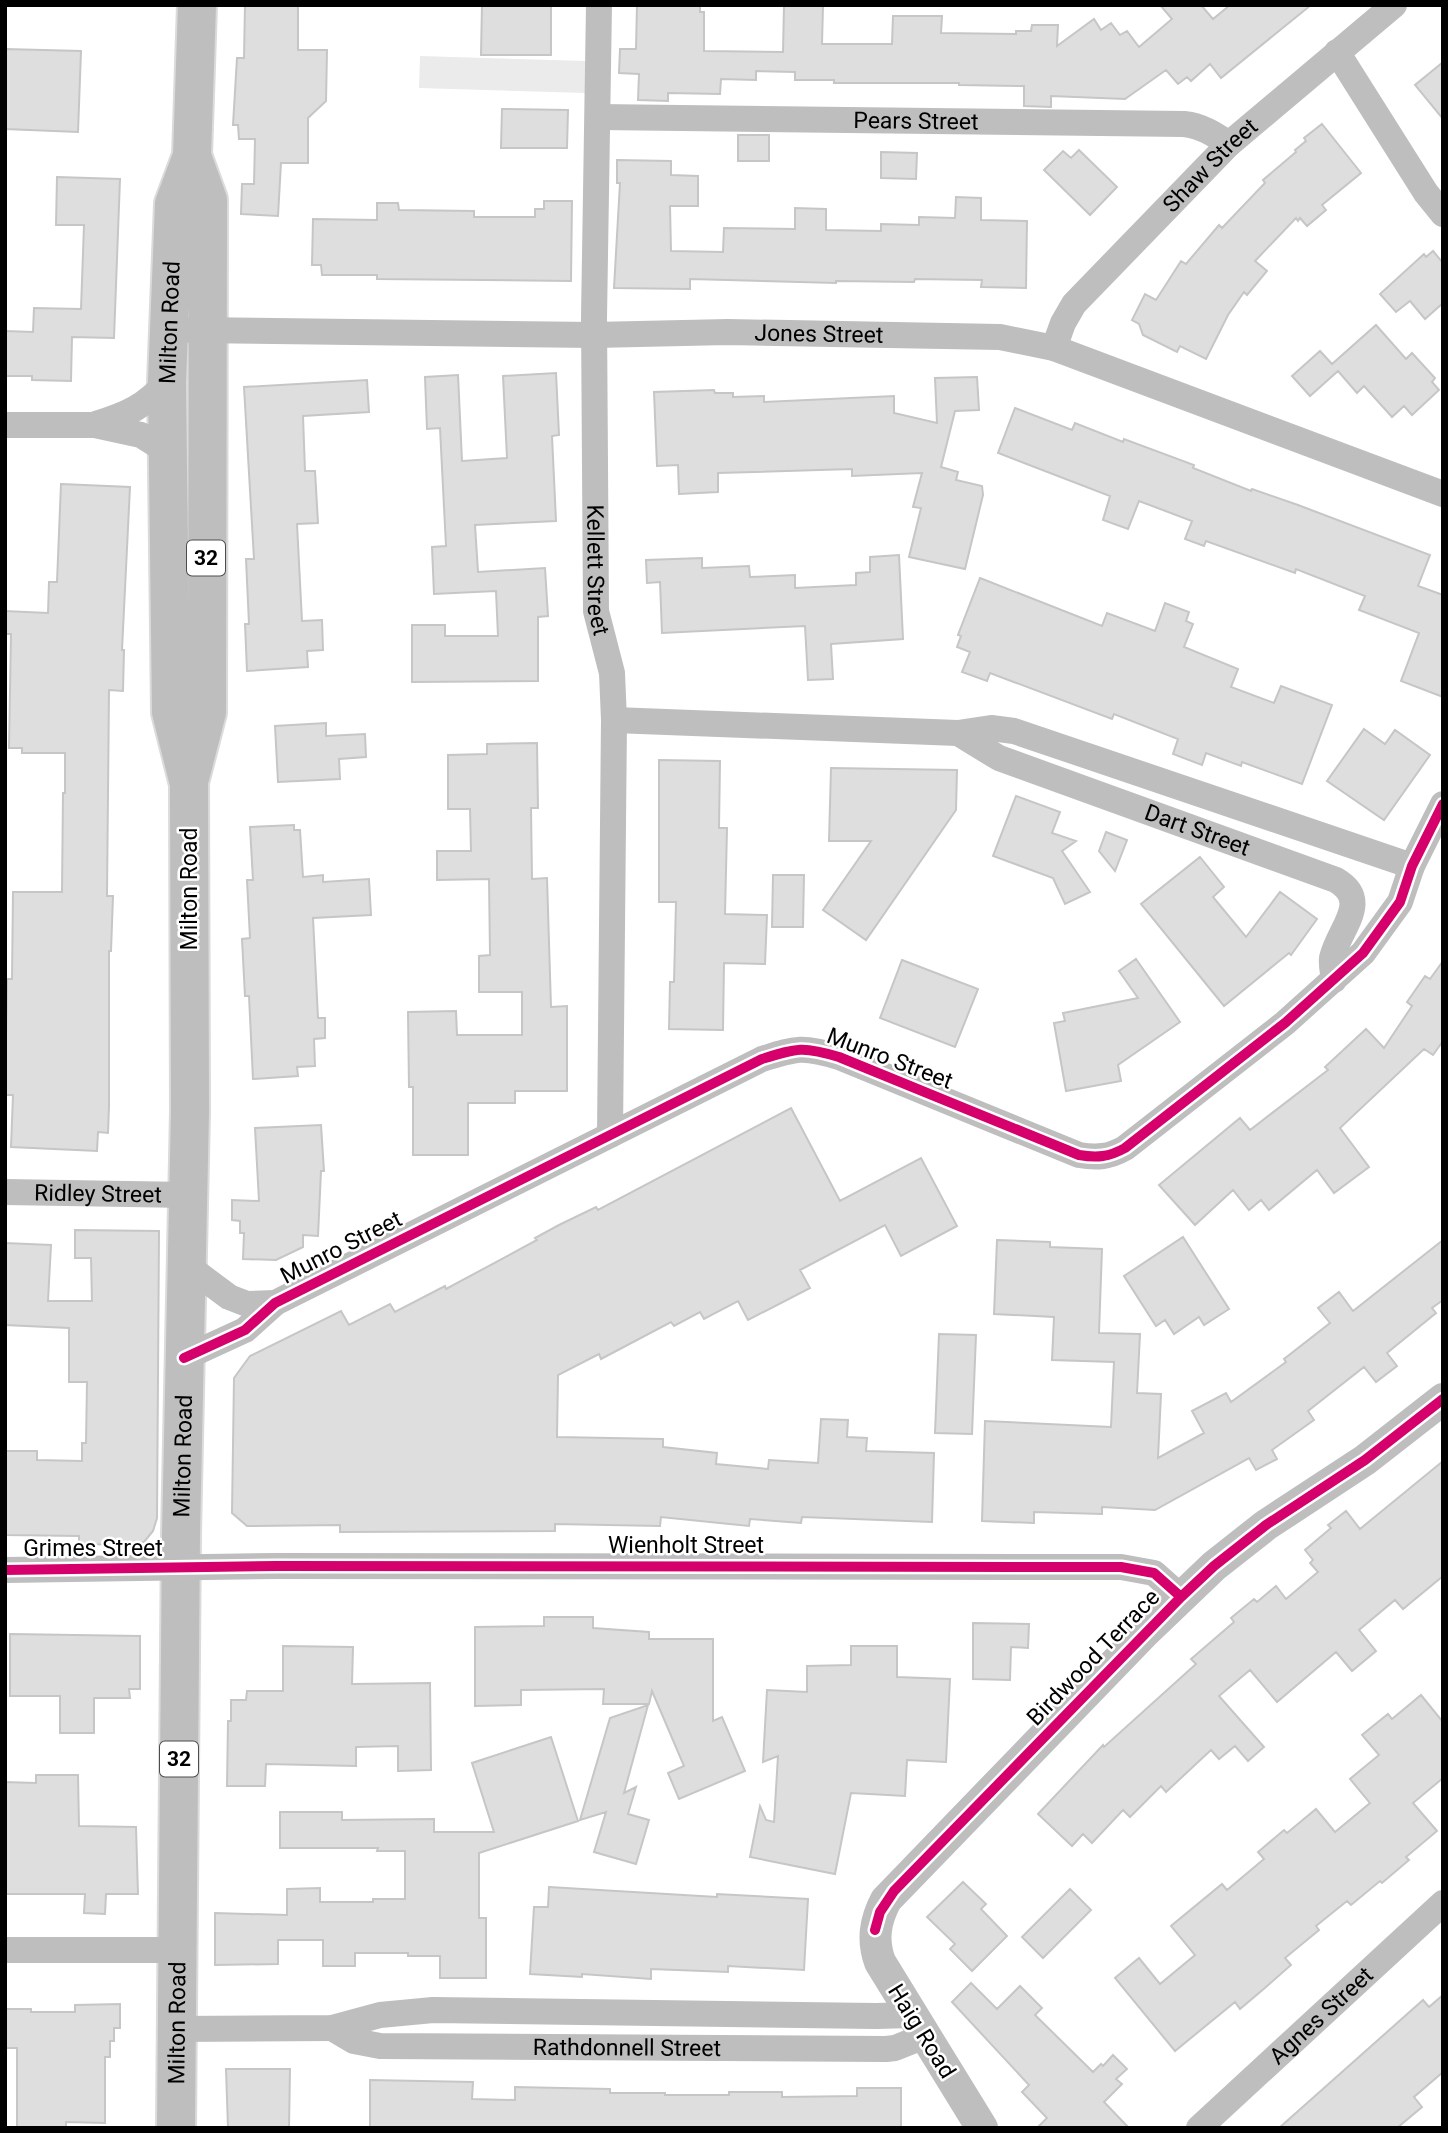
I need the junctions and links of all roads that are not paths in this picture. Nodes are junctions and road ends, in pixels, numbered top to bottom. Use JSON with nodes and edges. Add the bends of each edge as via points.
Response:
{"nodes":[{"id":1,"x":197,"y":5,"type":"edge"},
{"id":2,"x":599,"y":5,"type":"edge"},
{"id":3,"x":1394,"y":5,"type":"edge"},
{"id":4,"x":1337,"y":51,"type":"junction"},
{"id":5,"x":598,"y":117,"type":"junction"},
{"id":6,"x":1230,"y":145,"type":"junction"},
{"id":7,"x":1443,"y":214,"type":"edge"},
{"id":8,"x":188,"y":330,"type":"junction"},
{"id":9,"x":594,"y":335,"type":"junction"},
{"id":10,"x":1055,"y":348,"type":"junction"},
{"id":11,"x":167,"y":382,"type":"junction"},
{"id":12,"x":5,"y":425,"type":"edge"},
{"id":13,"x":95,"y":425,"type":"junction"},
{"id":14,"x":168,"y":452,"type":"junction"},
{"id":15,"x":1443,"y":494,"type":"edge"},
{"id":16,"x":614,"y":720,"type":"junction"},
{"id":17,"x":958,"y":733,"type":"junction"},
{"id":18,"x":189,"y":783,"type":"junction"},
{"id":19,"x":1443,"y":804,"type":"edge"},
{"id":20,"x":1412,"y":866,"type":"junction"},
{"id":21,"x":1334,"y":980,"type":"junction"},
{"id":22,"x":610,"y":1135,"type":"junction"},
{"id":23,"x":5,"y":1192,"type":"edge"},
{"id":24,"x":189,"y":1195,"type":"junction"},
{"id":25,"x":185,"y":1264,"type":"junction"},
{"id":26,"x":275,"y":1303,"type":"junction"},
{"id":27,"x":184,"y":1358,"type":"junction"},
{"id":28,"x":1443,"y":1399,"type":"edge"},
{"id":29,"x":181,"y":1568,"type":"junction"},
{"id":30,"x":5,"y":1570,"type":"edge"},
{"id":31,"x":1181,"y":1597,"type":"junction"},
{"id":32,"x":1443,"y":1903,"type":"edge"},
{"id":33,"x":875,"y":1930,"type":"joint"},
{"id":34,"x":5,"y":1950,"type":"edge"},
{"id":35,"x":178,"y":1950,"type":"junction"},
{"id":36,"x":918,"y":2025,"type":"junction"},
{"id":37,"x":332,"y":2028,"type":"junction"},
{"id":38,"x":177,"y":2029,"type":"junction"},
{"id":39,"x":176,"y":2128,"type":"edge"},
{"id":40,"x":982,"y":2128,"type":"edge"},
{"id":41,"x":1199,"y":2128,"type":"edge"}],
"edges":[{"from":1,"to":8,"type":"main road","name":"Milton Road","number":"32","via":[[192,156],[208,200]]},
{"from":2,"to":5,"type":"street","name":"Kellett Street"},
{"from":3,"to":4,"type":"street","name":"Shaw Street"},
{"from":4,"to":6,"type":"street","name":"Shaw Street"},
{"from":4,"to":7,"type":"street"},
{"from":5,"to":6,"type":"street","name":"Pears Street","via":[[1184,124],[1211,131]]},
{"from":5,"to":9,"type":"street","name":"Kellett Street"},
{"from":6,"to":10,"type":"street","name":"Shaw Street","via":[[1074,304]]},
{"from":8,"to":9,"type":"street","name":"Jones Street"},
{"from":8,"to":11,"type":"main road","name":"Milton Road","number":"32"},
{"from":8,"to":18,"type":"main road","name":"Milton Road","number":"32","via":[[207,712]]},
{"from":9,"to":10,"type":"street","name":"Jones Street","via":[[728,332],[1000,337]]},
{"from":9,"to":16,"type":"street","name":"Kellett Street","via":[[596,611],[612,673]]},
{"from":10,"to":15,"type":"street","name":"Jones Street"},
{"from":11,"to":13,"type":"street","via":[[141,407]]},
{"from":11,"to":14,"type":"main road","name":"Milton Road","number":"32"},
{"from":12,"to":13,"type":"street"},
{"from":13,"to":14,"type":"street","via":[[141,435]]},
{"from":14,"to":18,"type":"main road","name":"Milton Road","number":"32","via":[[171,712]]},
{"from":16,"to":17,"type":"street","name":"Dart Street"},
{"from":16,"to":22,"type":"street","name":"Kellett Street"},
{"from":17,"to":20,"type":"street","name":"Dart Street","via":[[991,728],[1014,731]]},
{"from":17,"to":21,"type":"street","name":"Dart Street","via":[[999,758],[1345,885],[1353,894],[1354,905],[1334,949]]},
{"from":18,"to":24,"type":"main road","name":"Milton Road","number":"32"},
{"from":19,"to":20,"type":"street","name":"Munro Street"},
{"from":20,"to":21,"type":"street","name":"Munro Street","via":[[1400,902],[1363,953]]},
{"from":21,"to":22,"type":"street","name":"Munro Street","via":[[1285,1023],[1110,1156],[1079,1155],[839,1057],[795,1048],[762,1059]]},
{"from":22,"to":26,"type":"street","name":"Munro Street"},
{"from":23,"to":24,"type":"street","name":"Ridley Street"},
{"from":24,"to":25,"type":"main road","name":"Milton Road","number":"32"},
{"from":25,"to":26,"type":"street","name":"Munro Street","via":[[229,1297],[247,1304]]},
{"from":25,"to":27,"type":"main road","name":"Milton Road","number":"32"},
{"from":26,"to":27,"type":"street","name":"Munro Street","via":[[245,1330]]},
{"from":27,"to":29,"type":"main road","name":"Milton Road","number":"32"},
{"from":28,"to":31,"type":"street","name":"Birdwood Terrace","via":[[1365,1460],[1266,1525]]},
{"from":29,"to":30,"type":"street","name":"Grimes Street"},
{"from":29,"to":31,"type":"street","name":"Wienholt Street","via":[[1121,1567],[1154,1573]]},
{"from":29,"to":35,"type":"main road","name":"Milton Road","number":"32"},
{"from":31,"to":33,"type":"street","name":"Birdwood Terrace","via":[[894,1891]]},
{"from":32,"to":41,"type":"street","name":"Agnes Street"},
{"from":33,"to":36,"type":"street","name":"Haig Road","via":[[880,1962]]},
{"from":34,"to":35,"type":"street"},
{"from":35,"to":38,"type":"main road","name":"Milton Road","number":"32"},
{"from":36,"to":37,"type":"street","name":"Rathdonnell Street","via":[[876,2016],[433,2010],[380,2015]]},
{"from":36,"to":37,"type":"street","name":"Rathdonnell Street","via":[[895,2048],[879,2049],[362,2044]]},
{"from":36,"to":40,"type":"street","name":"Haig Road"},
{"from":37,"to":38,"type":"street","name":"Rathdonnell Street"},
{"from":38,"to":39,"type":"main road","name":"Milton Road","number":"32"}]}
